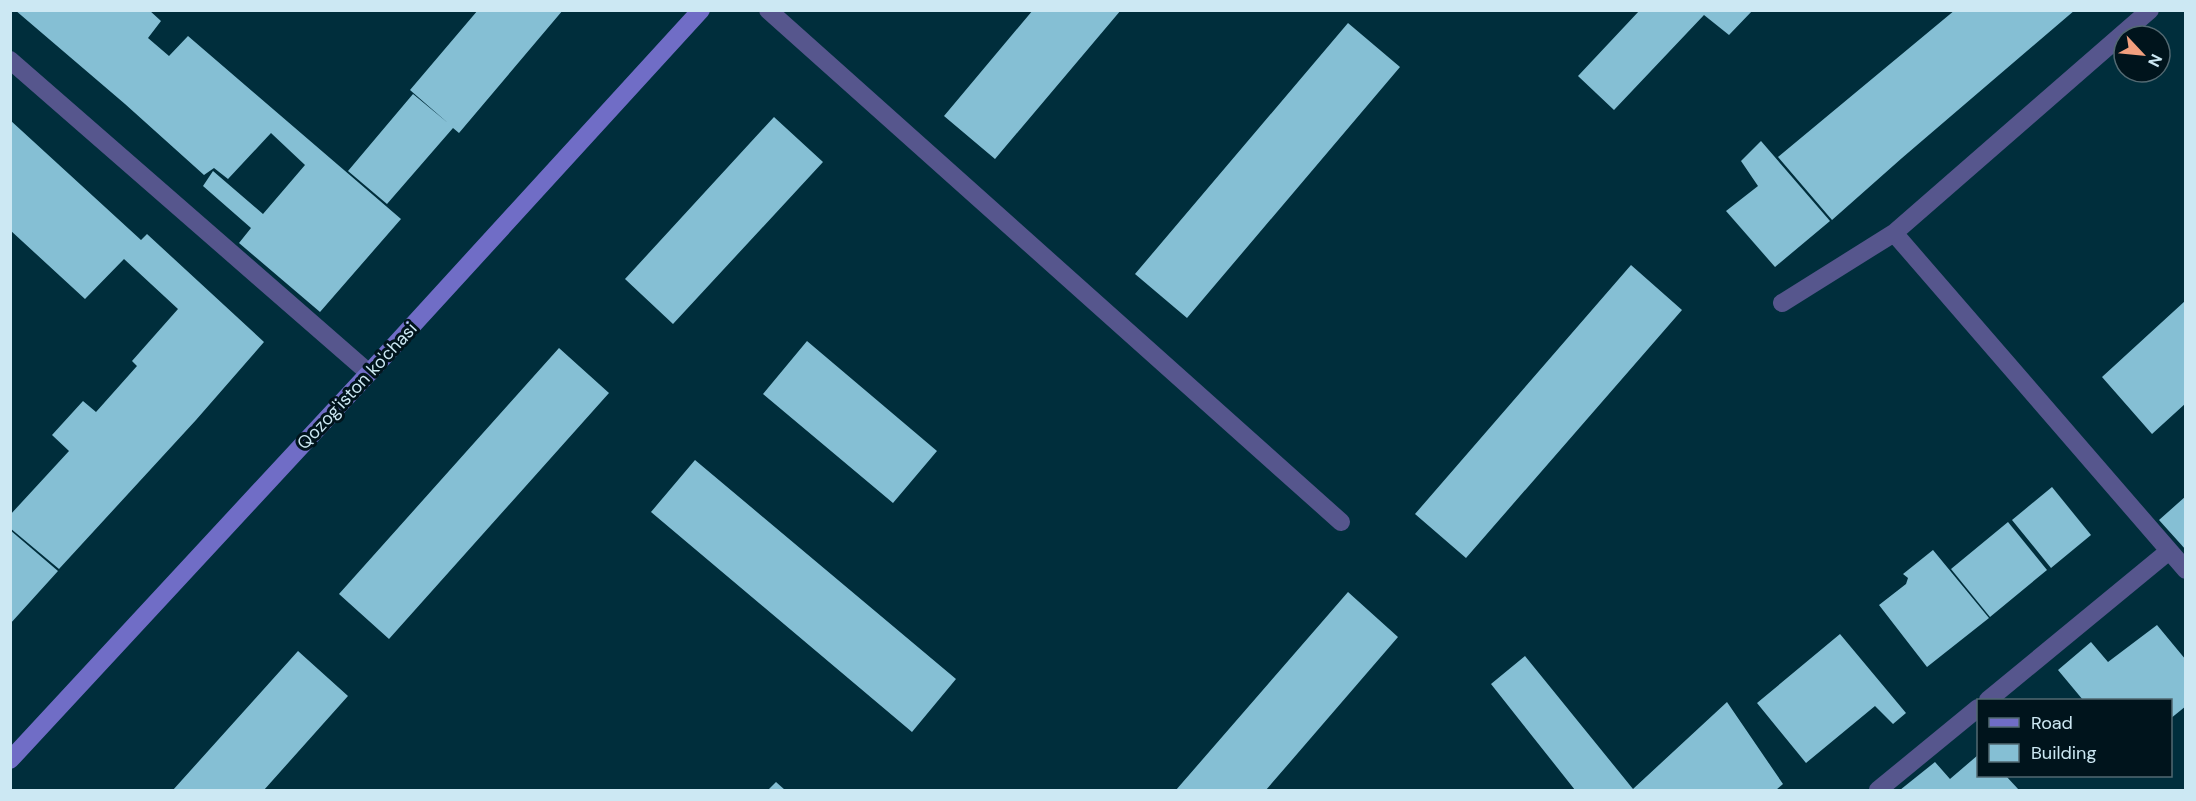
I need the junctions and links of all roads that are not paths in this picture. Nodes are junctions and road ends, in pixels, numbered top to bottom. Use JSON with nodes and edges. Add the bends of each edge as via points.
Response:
{"nodes":[{"id":1,"x":701,"y":10,"type":"edge"},
{"id":2,"x":768,"y":10,"type":"edge"},
{"id":3,"x":2150,"y":10,"type":"edge"},
{"id":4,"x":10,"y":60,"type":"edge"},
{"id":5,"x":1894,"y":233,"type":"junction"},
{"id":6,"x":1782,"y":303,"type":"dead end"},
{"id":7,"x":369,"y":373,"type":"junction"},
{"id":8,"x":1341,"y":522,"type":"dead end"},
{"id":9,"x":2169,"y":551,"type":"junction"},
{"id":10,"x":2186,"y":570,"type":"edge"},
{"id":11,"x":1989,"y":699,"type":"edge"},
{"id":12,"x":1977,"y":709,"type":"edge"},
{"id":13,"x":10,"y":760,"type":"edge"},
{"id":14,"x":1878,"y":790,"type":"edge"}],
"edges":[{"from":1,"to":7,"type":"street","name":"Qozog'iston ko'chasi"},
{"from":2,"to":8,"type":"street"},
{"from":3,"to":5,"type":"street"},
{"from":4,"to":7,"type":"street"},
{"from":5,"to":6,"type":"street"},
{"from":5,"to":9,"type":"street"},
{"from":7,"to":13,"type":"street","name":"Qozog'iston ko'chasi"},
{"from":9,"to":10,"type":"street"},
{"from":9,"to":11,"type":"street"},
{"from":12,"to":14,"type":"street"}]}
